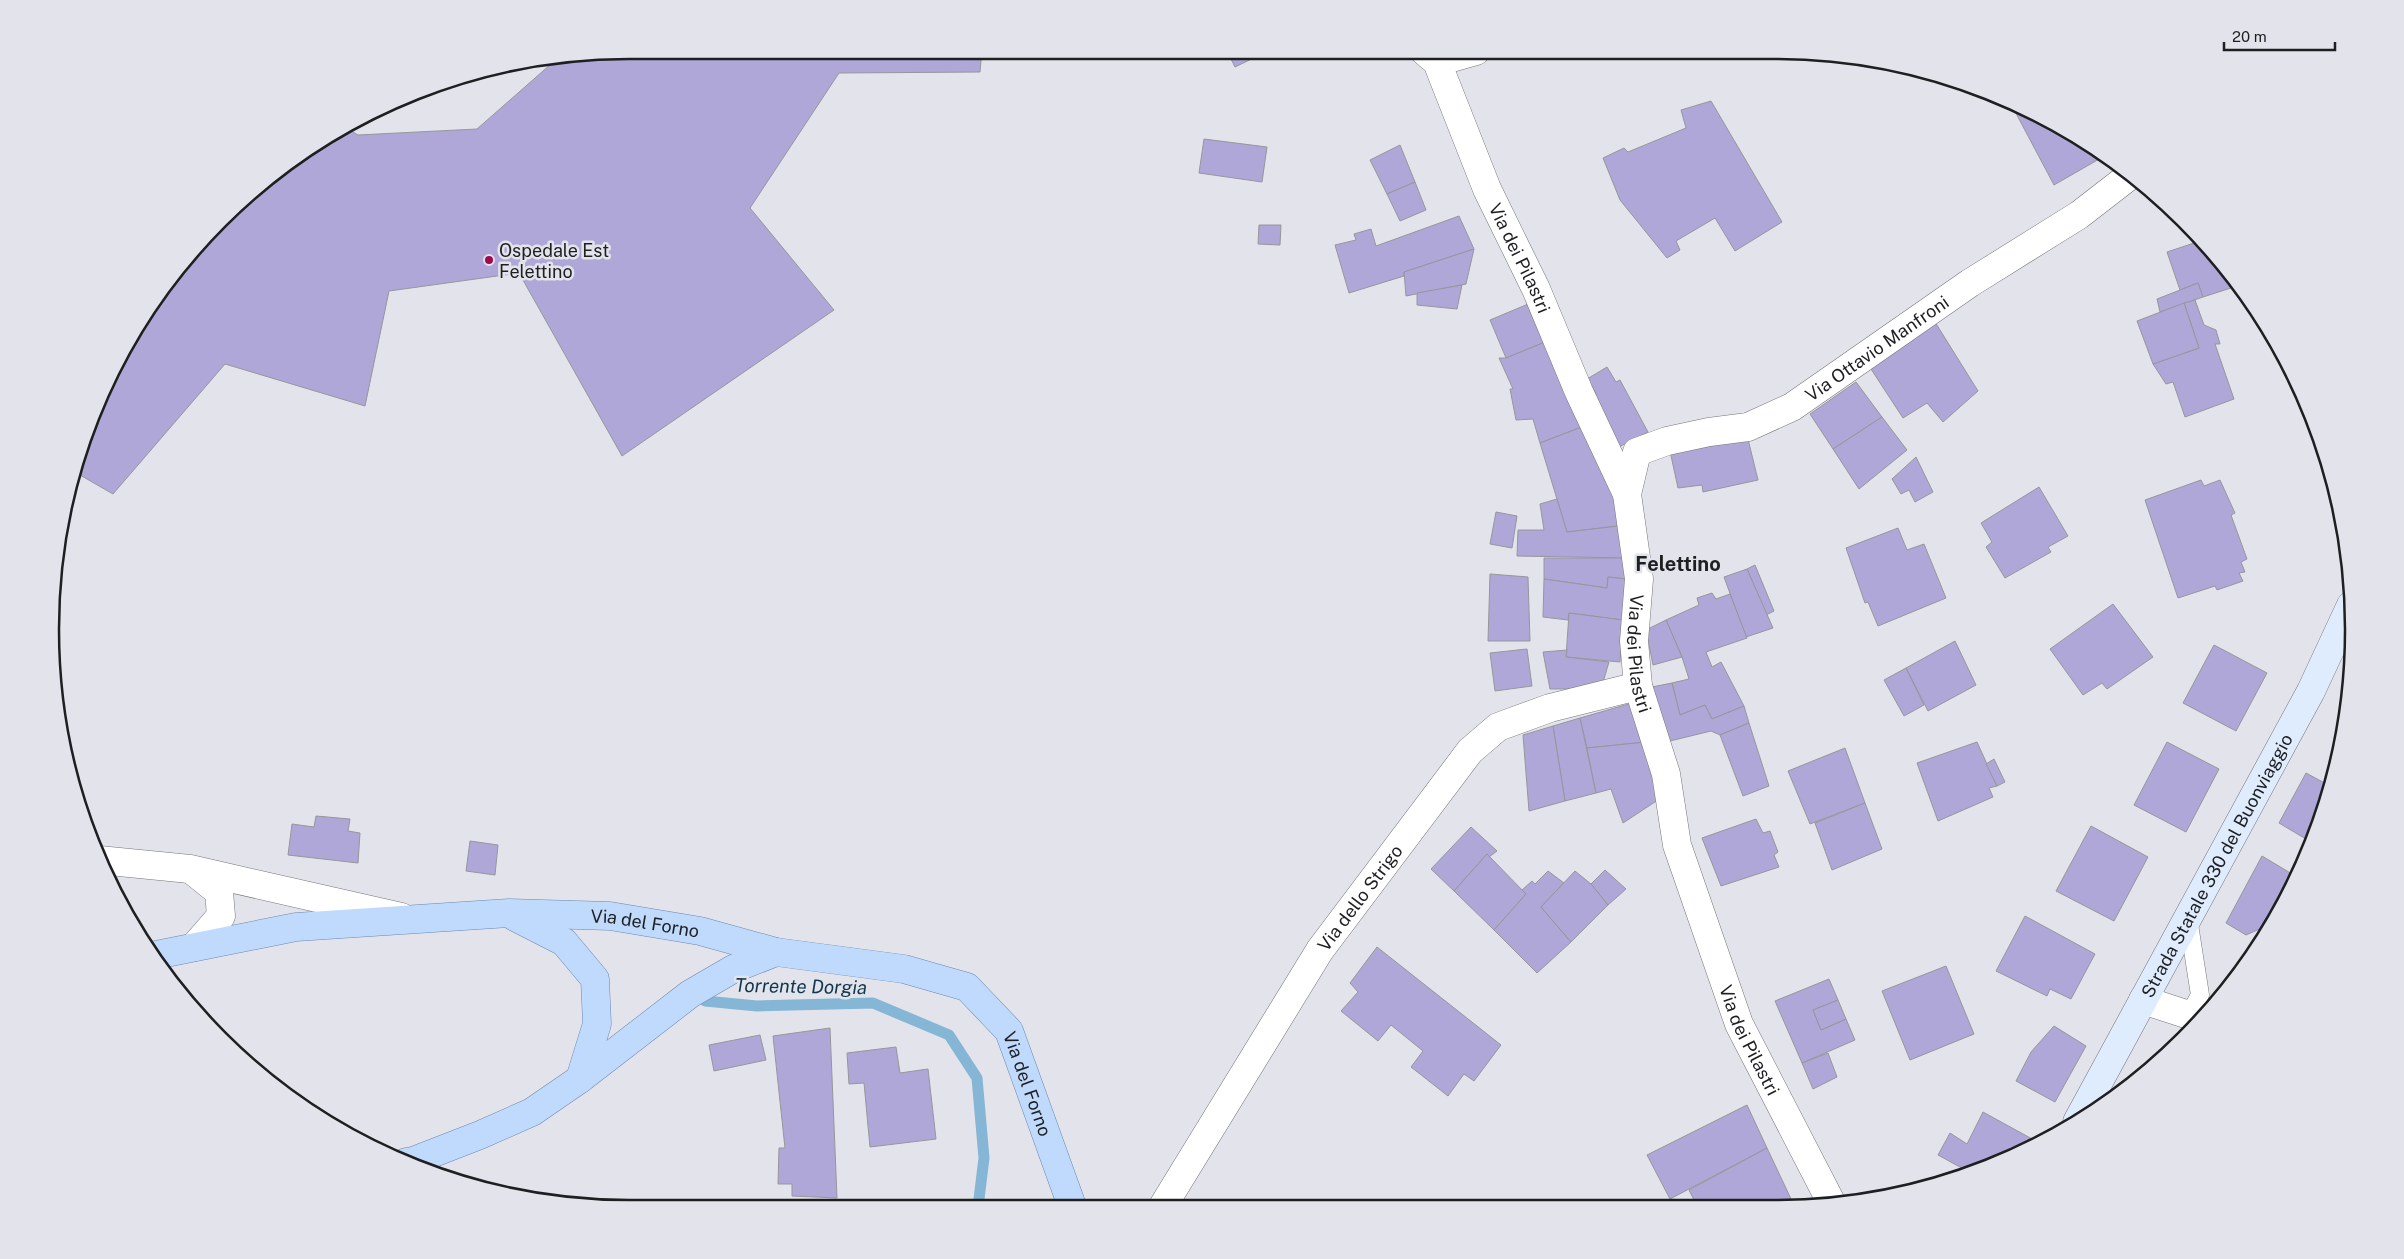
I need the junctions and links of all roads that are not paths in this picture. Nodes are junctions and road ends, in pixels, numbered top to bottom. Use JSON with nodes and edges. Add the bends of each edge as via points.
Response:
{"nodes":[{"id":1,"x":1431,"y":59,"type":"edge"},
{"id":2,"x":2125,"y":179,"type":"edge"},
{"id":3,"x":1627,"y":494,"type":"junction"},
{"id":4,"x":2345,"y":618,"type":"edge"},
{"id":5,"x":1638,"y":686,"type":"junction"},
{"id":6,"x":108,"y":861,"type":"edge"},
{"id":7,"x":190,"y":869,"type":"junction"},
{"id":8,"x":509,"y":913,"type":"junction"},
{"id":9,"x":2188,"y":918,"type":"junction"},
{"id":10,"x":412,"y":920,"type":"junction"},
{"id":11,"x":194,"y":947,"type":"junction"},
{"id":12,"x":776,"y":952,"type":"junction"},
{"id":13,"x":160,"y":954,"type":"edge"},
{"id":14,"x":2143,"y":1000,"type":"junction"},
{"id":15,"x":2195,"y":1016,"type":"edge"},
{"id":16,"x":2193,"y":1018,"type":"edge"},
{"id":17,"x":580,"y":1080,"type":"junction"},
{"id":18,"x":2083,"y":1110,"type":"edge"},
{"id":19,"x":417,"y":1159,"type":"edge"},
{"id":20,"x":1829,"y":1197,"type":"edge"},
{"id":21,"x":1070,"y":1200,"type":"edge"},
{"id":22,"x":1167,"y":1200,"type":"edge"}],
"edges":[{"from":1,"to":3,"type":"street","name":"Via dei Pilastri"},
{"from":2,"to":3,"type":"street","name":"Via Ottavio Manfroni","via":[[2079,215],[1970,283],[1792,407],[1748,427],[1667,441],[1637,452]]},
{"from":3,"to":5,"type":"street","name":"Via dei Pilastri","via":[[1639,579],[1634,641]]},
{"from":4,"to":9,"type":"main road","name":"Strada Statale 330 del Buonviaggio","via":[[2311,691]]},
{"from":5,"to":20,"type":"street","name":"Via dei Pilastri","via":[[1666,774],[1676,845],[1740,1024]]},
{"from":5,"to":22,"type":"street","name":"Via dello Strigo","via":[[1550,708],[1498,727],[1470,752],[1320,950]]},
{"from":6,"to":7,"type":"street"},
{"from":7,"to":10,"type":"street"},
{"from":7,"to":11,"type":"street","via":[[219,892],[221,916]]},
{"from":8,"to":10,"type":"main road","name":"Via del Forno"},
{"from":8,"to":12,"type":"main road","name":"Via del Forno","via":[[610,916],[700,931]]},
{"from":8,"to":17,"type":"main road","via":[[564,942],[595,979],[597,1024]]},
{"from":9,"to":14,"type":"main road","name":"Strada Statale 330 del Buonviaggio"},
{"from":9,"to":15,"type":"lane","via":[[2200,995]]},
{"from":10,"to":11,"type":"main road","name":"Via del Forno","via":[[296,927]]},
{"from":11,"to":13,"type":"main road","name":"Via del Forno"},
{"from":12,"to":17,"type":"main road","name":"Via del Forno","via":[[733,969],[690,994]]},
{"from":12,"to":21,"type":"main road","name":"Via del Forno","via":[[904,969],[967,987],[1009,1031]]},
{"from":14,"to":16,"type":"street"},
{"from":14,"to":18,"type":"main road","name":"Strada Statale 330 del Buonviaggio"},
{"from":17,"to":19,"type":"main road","name":"Via del Forno","via":[[532,1112]]}]}
